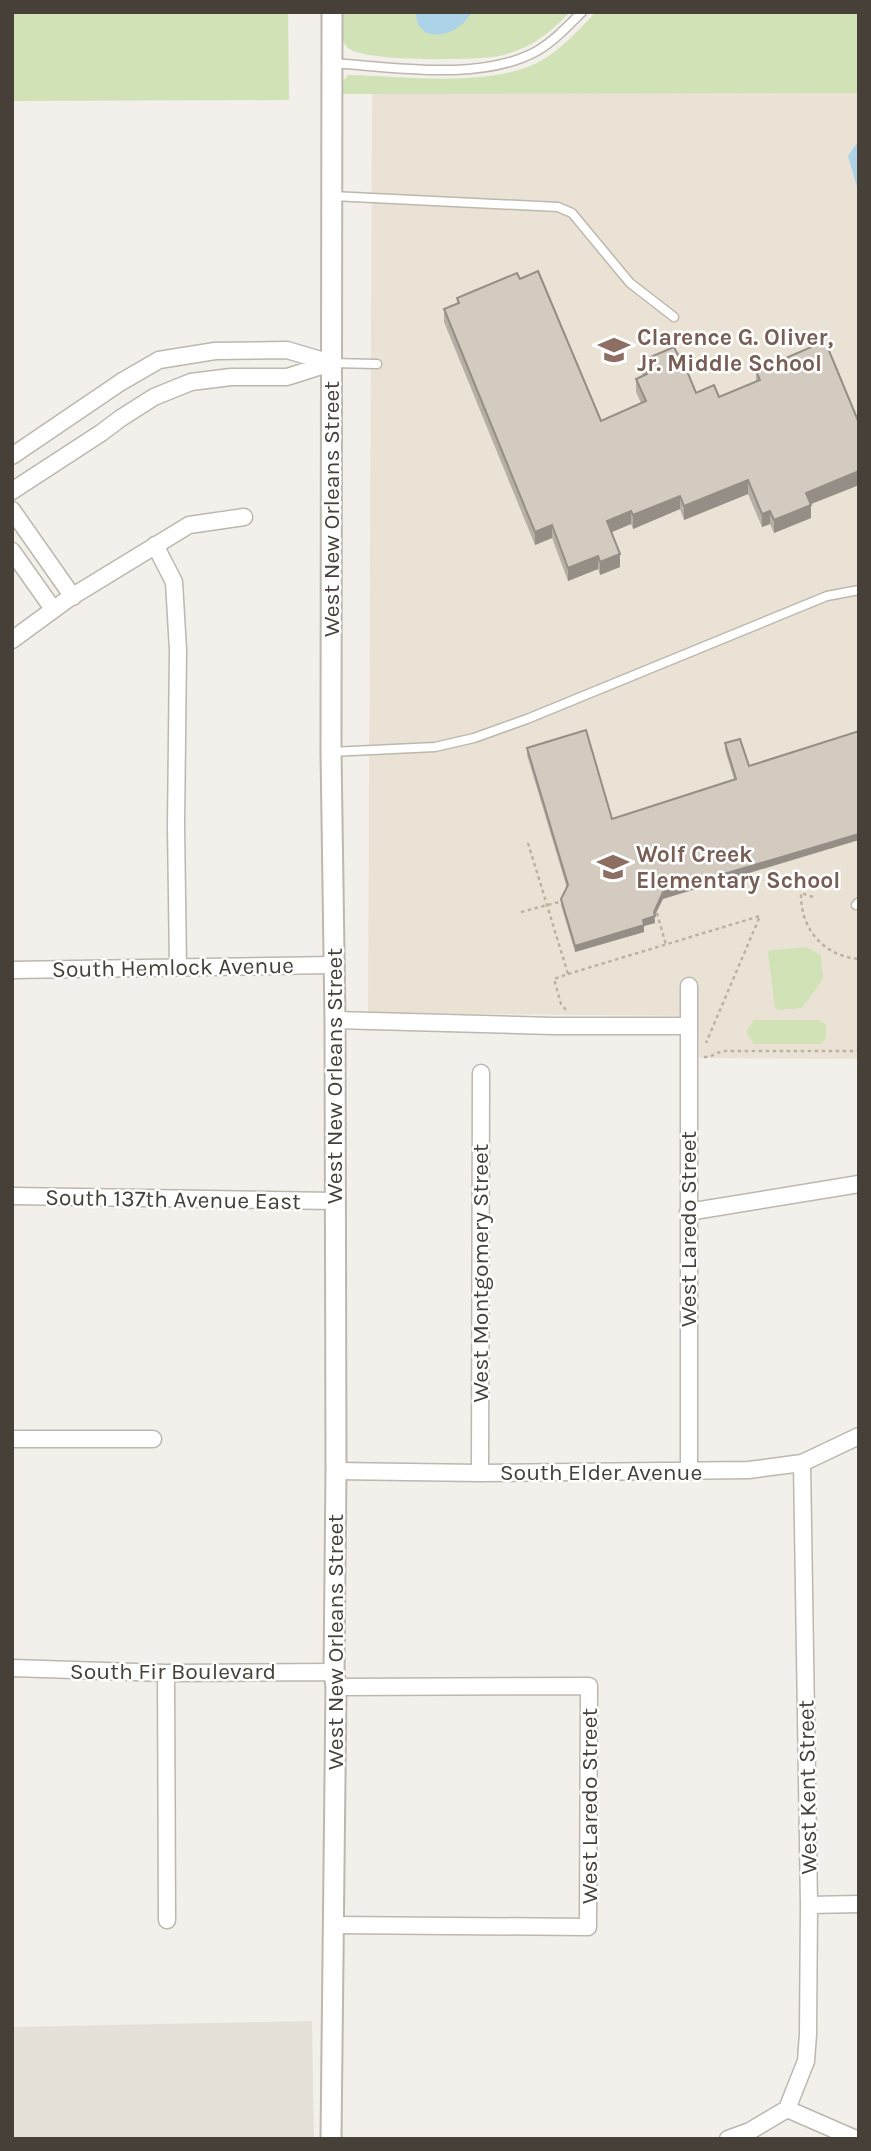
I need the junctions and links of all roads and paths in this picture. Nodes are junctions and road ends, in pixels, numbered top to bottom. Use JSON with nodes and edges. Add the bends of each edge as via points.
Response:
{"nodes":[{"id":1,"x":332,"y":12,"type":"edge"},
{"id":2,"x":582,"y":12,"type":"edge"},
{"id":3,"x":332,"y":63,"type":"junction"},
{"id":4,"x":332,"y":196,"type":"junction"},
{"id":5,"x":674,"y":317,"type":"dead end"},
{"id":6,"x":190,"y":354,"type":"junction"},
{"id":7,"x":331,"y":363,"type":"junction"},
{"id":8,"x":377,"y":364,"type":"dead end"},
{"id":9,"x":191,"y":382,"type":"junction"},
{"id":10,"x":12,"y":456,"type":"edge"},
{"id":11,"x":12,"y":491,"type":"edge"},
{"id":12,"x":12,"y":510,"type":"edge"},
{"id":13,"x":244,"y":517,"type":"dead end"},
{"id":14,"x":155,"y":545,"type":"junction"},
{"id":15,"x":39,"y":549,"type":"junction"},
{"id":16,"x":16,"y":556,"type":"edge"},
{"id":17,"x":859,"y":590,"type":"edge"},
{"id":18,"x":73,"y":597,"type":"junction"},
{"id":19,"x":54,"y":609,"type":"junction"},
{"id":20,"x":12,"y":640,"type":"edge"},
{"id":21,"x":331,"y":752,"type":"junction"},
{"id":22,"x":528,"y":844,"type":"dead end"},
{"id":23,"x":813,"y":898,"type":"dead end"},
{"id":24,"x":563,"y":901,"type":"edge"},
{"id":25,"x":547,"y":905,"type":"junction"},
{"id":26,"x":521,"y":912,"type":"dead end"},
{"id":27,"x":657,"y":913,"type":"edge"},
{"id":28,"x":666,"y":945,"type":"junction"},
{"id":29,"x":859,"y":959,"type":"edge"},
{"id":30,"x":334,"y":965,"type":"junction"},
{"id":31,"x":178,"y":967,"type":"junction"},
{"id":32,"x":12,"y":970,"type":"edge"},
{"id":33,"x":568,"y":974,"type":"junction"},
{"id":34,"x":689,"y":986,"type":"dead end"},
{"id":35,"x":571,"y":1013,"type":"dead end"},
{"id":36,"x":335,"y":1020,"type":"junction"},
{"id":37,"x":687,"y":1026,"type":"junction"},
{"id":38,"x":704,"y":1048,"type":"dead end"},
{"id":39,"x":859,"y":1051,"type":"edge"},
{"id":40,"x":704,"y":1057,"type":"dead end"},
{"id":41,"x":481,"y":1073,"type":"dead end"},
{"id":42,"x":859,"y":1184,"type":"edge"},
{"id":43,"x":12,"y":1196,"type":"edge"},
{"id":44,"x":334,"y":1202,"type":"junction"},
{"id":45,"x":688,"y":1212,"type":"junction"},
{"id":46,"x":859,"y":1436,"type":"edge"},
{"id":47,"x":12,"y":1439,"type":"edge"},
{"id":48,"x":153,"y":1439,"type":"dead end"},
{"id":49,"x":802,"y":1463,"type":"junction"},
{"id":50,"x":336,"y":1471,"type":"junction"},
{"id":51,"x":689,"y":1472,"type":"junction"},
{"id":52,"x":480,"y":1473,"type":"junction"},
{"id":53,"x":12,"y":1668,"type":"edge"},
{"id":54,"x":166,"y":1673,"type":"junction"},
{"id":55,"x":335,"y":1679,"type":"junction"},
{"id":56,"x":589,"y":1686,"type":"joint"},
{"id":57,"x":859,"y":1904,"type":"edge"},
{"id":58,"x":809,"y":1905,"type":"junction"},
{"id":59,"x":167,"y":1920,"type":"dead end"},
{"id":60,"x":333,"y":1926,"type":"junction"},
{"id":61,"x":787,"y":2109,"type":"junction"},
{"id":62,"x":331,"y":2139,"type":"edge"},
{"id":63,"x":728,"y":2139,"type":"edge"},
{"id":64,"x":856,"y":2139,"type":"edge"}],
"edges":[{"from":1,"to":3,"type":"street","name":"West New Orleans Street"},
{"from":2,"to":3,"type":"lane","via":[[537,51],[512,62],[453,69]]},
{"from":3,"to":4,"type":"street","name":"West New Orleans Street"},
{"from":4,"to":5,"type":"lane","via":[[558,207],[572,213],[630,283]]},
{"from":4,"to":7,"type":"street","name":"West New Orleans Street"},
{"from":6,"to":7,"type":"street","via":[[286,350]]},
{"from":6,"to":9,"type":"street"},
{"from":6,"to":10,"type":"street","via":[[159,360]]},
{"from":7,"to":8,"type":"lane"},
{"from":7,"to":9,"type":"street","via":[[287,377]]},
{"from":7,"to":21,"type":"street","name":"West New Orleans Street"},
{"from":9,"to":11,"type":"street","via":[[154,397]]},
{"from":12,"to":15,"type":"street"},
{"from":13,"to":14,"type":"street","via":[[189,525]]},
{"from":14,"to":18,"type":"street"},
{"from":14,"to":31,"type":"street","via":[[174,582],[178,650]]},
{"from":15,"to":16,"type":"street"},
{"from":15,"to":18,"type":"street"},
{"from":16,"to":19,"type":"street"},
{"from":17,"to":21,"type":"lane","via":[[827,596],[474,738],[435,747]]},
{"from":18,"to":19,"type":"street"},
{"from":19,"to":20,"type":"street"},
{"from":21,"to":30,"type":"street","name":"West New Orleans Street"},
{"from":22,"to":25,"type":"path"},
{"from":23,"to":29,"type":"path","via":[[801,893],[802,912],[814,936],[832,952]]},
{"from":24,"to":25,"type":"path"},
{"from":25,"to":26,"type":"path"},
{"from":25,"to":33,"type":"path"},
{"from":27,"to":28,"type":"path"},
{"from":28,"to":33,"type":"path"},
{"from":28,"to":38,"type":"path","via":[[760,916]]},
{"from":30,"to":31,"type":"street","name":"South Hemlock Avenue"},
{"from":30,"to":36,"type":"street","name":"West New Orleans Street"},
{"from":31,"to":32,"type":"street","name":"South Hemlock Avenue"},
{"from":33,"to":35,"type":"path","via":[[554,979],[561,1004]]},
{"from":34,"to":37,"type":"street","name":"West Laredo Street"},
{"from":36,"to":37,"type":"street"},
{"from":36,"to":44,"type":"street","name":"West New Orleans Street"},
{"from":37,"to":45,"type":"street","name":"West Laredo Street"},
{"from":39,"to":40,"type":"path","via":[[722,1051]]},
{"from":41,"to":52,"type":"street","name":"West Montgomery Street"},
{"from":42,"to":45,"type":"street"},
{"from":43,"to":44,"type":"street","name":"South 137th Avenue East"},
{"from":44,"to":50,"type":"street","name":"West New Orleans Street"},
{"from":45,"to":51,"type":"street","name":"West Laredo Street"},
{"from":46,"to":49,"type":"street","name":"South Elder Avenue"},
{"from":47,"to":48,"type":"street"},
{"from":49,"to":51,"type":"street","name":"South Elder Avenue"},
{"from":49,"to":58,"type":"street","name":"West Kent Street"},
{"from":50,"to":52,"type":"street","name":"South Elder Avenue"},
{"from":50,"to":55,"type":"street","name":"West New Orleans Street"},
{"from":51,"to":52,"type":"street","name":"South Elder Avenue"},
{"from":53,"to":54,"type":"street","name":"South Fir Boulevard"},
{"from":54,"to":55,"type":"street","name":"South Fir Boulevard"},
{"from":54,"to":59,"type":"street"},
{"from":55,"to":56,"type":"street","name":"South Fir Boulevard"},
{"from":55,"to":60,"type":"street","name":"West New Orleans Street"},
{"from":56,"to":60,"type":"street","name":"West Laredo Street","via":[[588,1927]]},
{"from":57,"to":58,"type":"street"},
{"from":58,"to":61,"type":"street","name":"West Kent Street","via":[[806,2061]]},
{"from":60,"to":62,"type":"street","name":"West New Orleans Street"},
{"from":61,"to":63,"type":"street"},
{"from":61,"to":64,"type":"street"}]}
